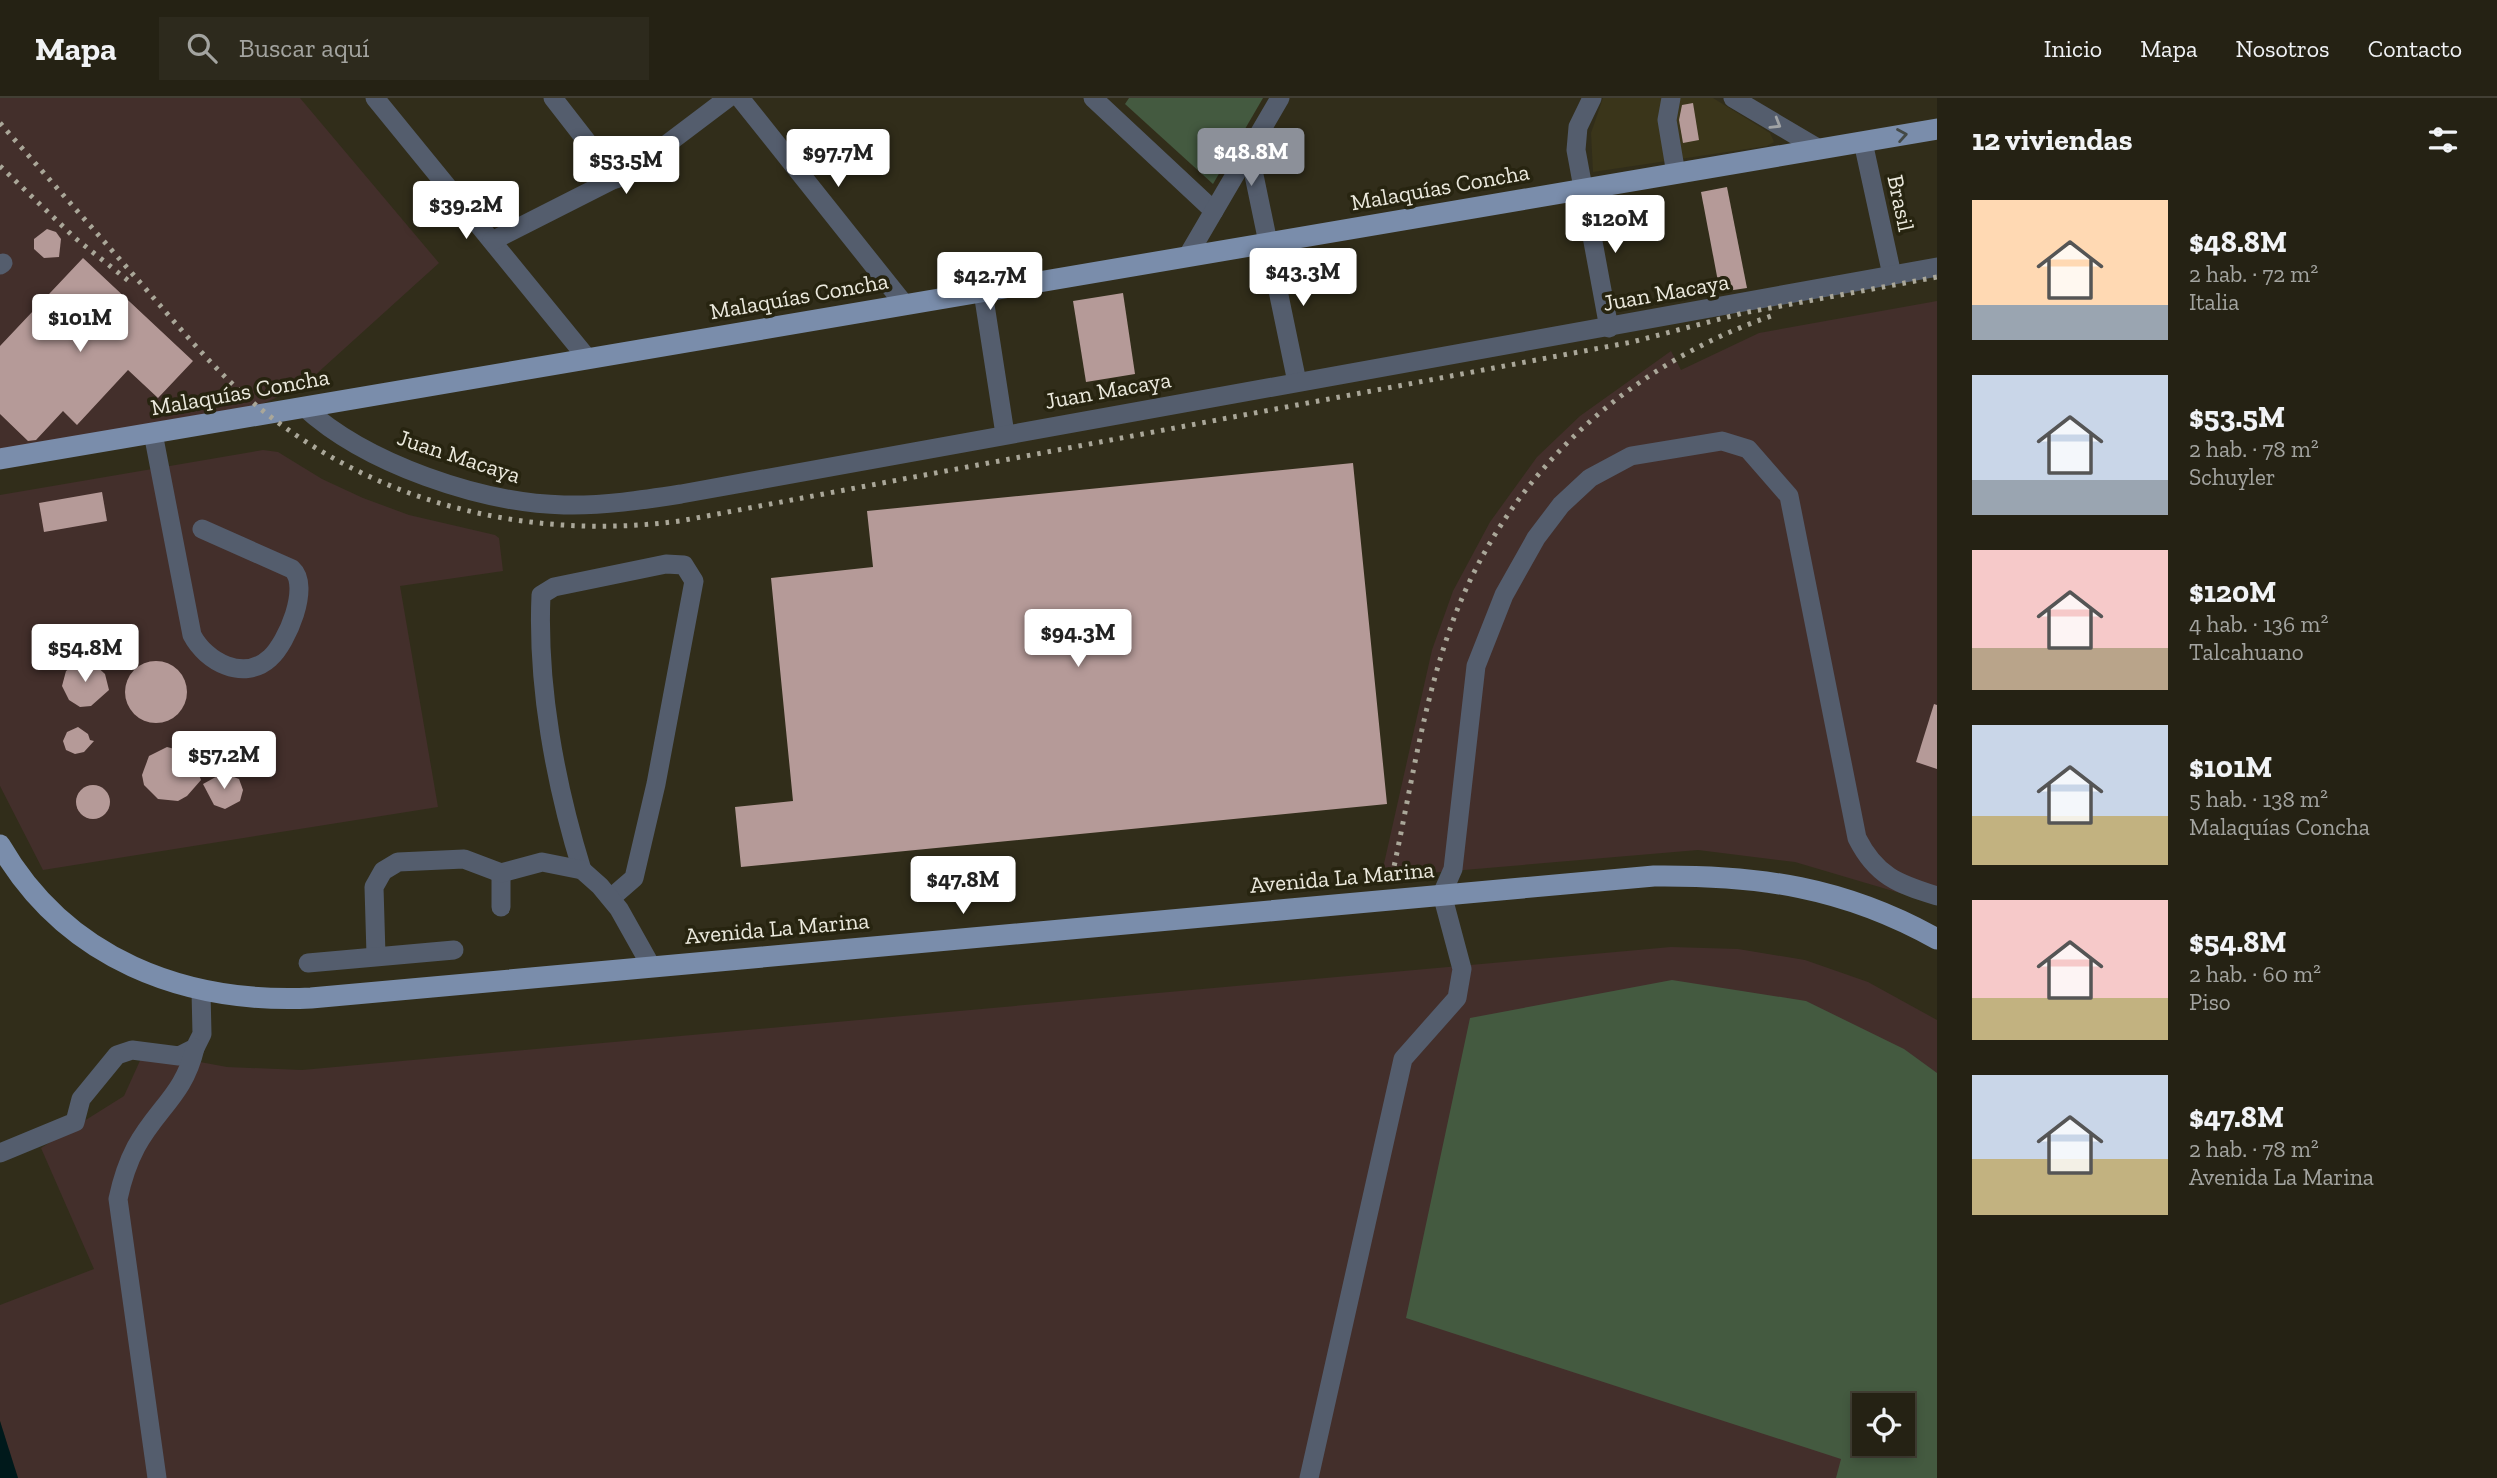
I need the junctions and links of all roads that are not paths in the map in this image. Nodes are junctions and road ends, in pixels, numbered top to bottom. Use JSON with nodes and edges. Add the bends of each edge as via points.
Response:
{"nodes":[{"id":1,"x":375,"y":98,"type":"edge"},
{"id":2,"x":553,"y":98,"type":"edge"},
{"id":3,"x":728,"y":98,"type":"edge"},
{"id":4,"x":740,"y":98,"type":"edge"},
{"id":5,"x":1093,"y":98,"type":"edge"},
{"id":6,"x":1280,"y":98,"type":"edge"},
{"id":7,"x":1592,"y":98,"type":"edge"},
{"id":8,"x":1671,"y":98,"type":"edge"},
{"id":9,"x":1733,"y":98,"type":"edge"},
{"id":10,"x":1937,"y":129,"type":"edge"},
{"id":11,"x":1863,"y":142,"type":"junction"},
{"id":12,"x":1819,"y":149,"type":"junction"},
{"id":13,"x":1249,"y":151,"type":"junction"},
{"id":14,"x":1675,"y":174,"type":"junction"},
{"id":15,"x":616,"y":179,"type":"junction"},
{"id":16,"x":1582,"y":190,"type":"junction"},
{"id":17,"x":1214,"y":211,"type":"junction"},
{"id":18,"x":492,"y":241,"type":"junction"},
{"id":19,"x":1269,"y":243,"type":"junction"},
{"id":20,"x":1187,"y":257,"type":"junction"},
{"id":21,"x":1937,"y":267,"type":"edge"},
{"id":22,"x":1892,"y":275,"type":"junction"},
{"id":23,"x":983,"y":292,"type":"junction"},
{"id":24,"x":905,"y":305,"type":"junction"},
{"id":25,"x":1609,"y":328,"type":"junction"},
{"id":26,"x":588,"y":359,"type":"junction"},
{"id":27,"x":1297,"y":382,"type":"junction"},
{"id":28,"x":304,"y":407,"type":"junction"},
{"id":29,"x":153,"y":433,"type":"junction"},
{"id":30,"x":1005,"y":434,"type":"junction"},
{"id":31,"x":0,"y":458,"type":"edge"},
{"id":32,"x":202,"y":528,"type":"dead end"},
{"id":33,"x":0,"y":845,"type":"edge"},
{"id":34,"x":582,"y":870,"type":"junction"},
{"id":35,"x":501,"y":873,"type":"junction"},
{"id":36,"x":1442,"y":894,"type":"junction"},
{"id":37,"x":1937,"y":896,"type":"edge"},
{"id":38,"x":611,"y":898,"type":"junction"},
{"id":39,"x":501,"y":907,"type":"dead end"},
{"id":40,"x":1937,"y":939,"type":"edge"},
{"id":41,"x":454,"y":950,"type":"dead end"},
{"id":42,"x":376,"y":955,"type":"junction"},
{"id":43,"x":308,"y":963,"type":"dead end"},
{"id":44,"x":651,"y":966,"type":"junction"},
{"id":45,"x":201,"y":991,"type":"junction"},
{"id":46,"x":195,"y":1048,"type":"junction"},
{"id":47,"x":0,"y":1153,"type":"edge"},
{"id":48,"x":157,"y":1478,"type":"edge"},
{"id":49,"x":1309,"y":1478,"type":"edge"}],
"edges":[{"from":1,"to":18,"type":"street"},
{"from":2,"to":15,"type":"street"},
{"from":3,"to":15,"type":"street"},
{"from":4,"to":24,"type":"street"},
{"from":5,"to":17,"type":"street"},
{"from":6,"to":13,"type":"street"},
{"from":7,"to":16,"type":"street","via":[[1576,140]]},
{"from":8,"to":14,"type":"street","via":[[1667,120]]},
{"from":9,"to":12,"type":"street","one_way":true},
{"from":11,"to":10,"type":"main road","name":"Malaquías Concha","one_way":true},
{"from":11,"to":12,"type":"main road","name":"Malaquías Concha"},
{"from":11,"to":22,"type":"street","name":"Brasil"},
{"from":12,"to":14,"type":"main road","name":"Malaquías Concha"},
{"from":13,"to":17,"type":"street"},
{"from":13,"to":19,"type":"street"},
{"from":14,"to":16,"type":"main road","name":"Malaquías Concha"},
{"from":15,"to":18,"type":"street"},
{"from":16,"to":19,"type":"main road","name":"Malaquías Concha"},
{"from":16,"to":25,"type":"street"},
{"from":17,"to":20,"type":"street"},
{"from":18,"to":26,"type":"street"},
{"from":19,"to":20,"type":"main road","name":"Malaquías Concha"},
{"from":19,"to":27,"type":"street"},
{"from":20,"to":23,"type":"main road","name":"Malaquías Concha"},
{"from":21,"to":22,"type":"street","name":"Juan Macaya"},
{"from":22,"to":25,"type":"street","name":"Juan Macaya"},
{"from":23,"to":24,"type":"main road","name":"Malaquías Concha"},
{"from":23,"to":30,"type":"street"},
{"from":24,"to":26,"type":"main road","name":"Malaquías Concha"},
{"from":25,"to":27,"type":"street","name":"Juan Macaya"},
{"from":26,"to":28,"type":"main road","name":"Malaquías Concha"},
{"from":27,"to":30,"type":"street","name":"Juan Macaya"},
{"from":28,"to":29,"type":"main road","name":"Malaquías Concha"},
{"from":28,"to":30,"type":"street","name":"Juan Macaya","via":[[365,449],[421,473],[501,497],[565,505],[644,500]]},
{"from":29,"to":31,"type":"main road","name":"Malaquías Concha"},
{"from":29,"to":32,"type":"street","via":[[192,635],[217,662],[236,668],[259,665],[282,641],[300,593],[299,576]]},
{"from":33,"to":45,"type":"main road","name":"Avenida La Marina","via":[[32,889],[79,934],[142,972]]},
{"from":34,"to":35,"type":"street","via":[[542,862]]},
{"from":34,"to":38,"type":"street"},
{"from":34,"to":38,"type":"street","via":[[566,819],[548,703],[541,594],[554,587],[666,564],[684,565],[694,581],[653,798],[634,878]]},
{"from":35,"to":39,"type":"street"},
{"from":35,"to":42,"type":"street","via":[[464,859],[441,858],[398,862],[383,871],[374,887]]},
{"from":36,"to":37,"type":"street","via":[[1453,869],[1476,666],[1504,595],[1536,538],[1590,478],[1631,456],[1722,441],[1748,449],[1789,496],[1857,838],[1882,873],[1903,886]]},
{"from":36,"to":40,"type":"main road","name":"Avenida La Marina","via":[[1619,878],[1746,878],[1805,887],[1858,902]]},
{"from":36,"to":44,"type":"main road","name":"Avenida La Marina"},
{"from":36,"to":49,"type":"street","via":[[1462,969],[1457,998],[1403,1059]]},
{"from":38,"to":44,"type":"street"},
{"from":41,"to":42,"type":"street"},
{"from":42,"to":43,"type":"street"},
{"from":44,"to":45,"type":"main road","name":"Avenida La Marina","via":[[311,998],[254,999]]},
{"from":45,"to":46,"type":"street","via":[[202,1034]]},
{"from":46,"to":47,"type":"street","via":[[179,1056],[132,1050],[117,1055],[80,1099],[75,1122]]},
{"from":46,"to":48,"type":"street","via":[[189,1074],[137,1145],[123,1174],[118,1199]]}]}
